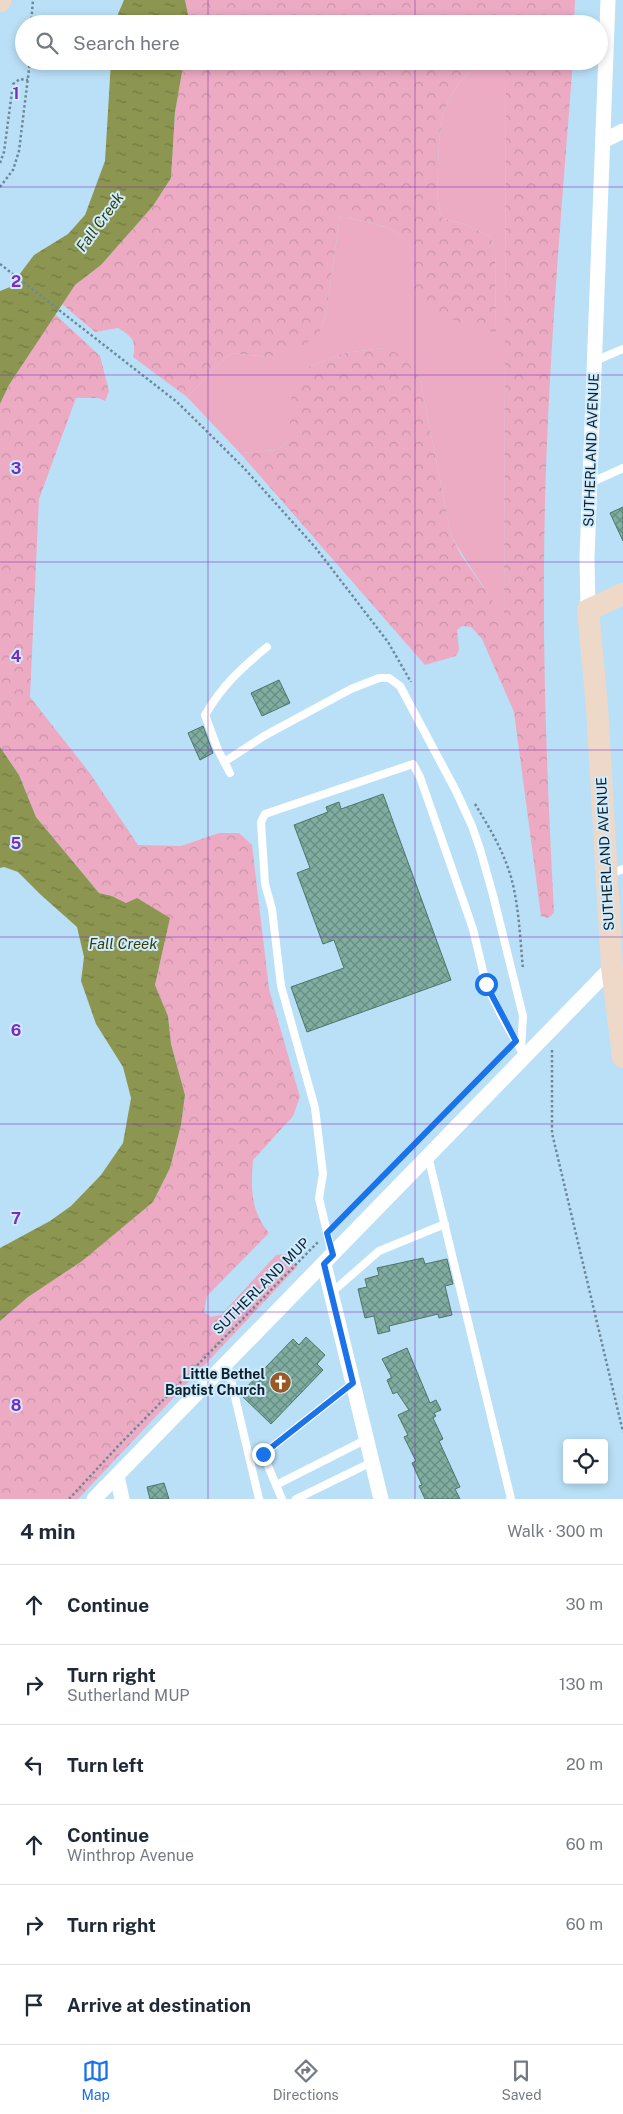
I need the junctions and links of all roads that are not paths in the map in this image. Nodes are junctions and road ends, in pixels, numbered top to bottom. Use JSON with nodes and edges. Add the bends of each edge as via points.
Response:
{"nodes":[{"id":1,"x":608,"y":0,"type":"edge"},
{"id":2,"x":607,"y":15,"type":"edge"},
{"id":3,"x":606,"y":70,"type":"edge"},
{"id":4,"x":623,"y":131,"type":"edge"},
{"id":5,"x":603,"y":141,"type":"junction"},
{"id":6,"x":623,"y":349,"type":"edge"},
{"id":7,"x":595,"y":361,"type":"junction"},
{"id":8,"x":623,"y":468,"type":"edge"},
{"id":9,"x":590,"y":483,"type":"junction"},
{"id":10,"x":623,"y":594,"type":"edge"},
{"id":11,"x":588,"y":610,"type":"junction"},
{"id":12,"x":267,"y":647,"type":"dead end"},
{"id":13,"x":224,"y":762,"type":"junction"},
{"id":14,"x":230,"y":773,"type":"dead end"},
{"id":15,"x":615,"y":872,"type":"edge"},
{"id":16,"x":612,"y":967,"type":"junction"},
{"id":17,"x":523,"y":1053,"type":"junction"},
{"id":18,"x":623,"y":1057,"type":"edge"},
{"id":19,"x":428,"y":1156,"type":"junction"},
{"id":20,"x":445,"y":1224,"type":"junction"},
{"id":21,"x":328,"y":1259,"type":"junction"},
{"id":22,"x":331,"y":1293,"type":"junction"},
{"id":23,"x":227,"y":1363,"type":"junction"},
{"id":24,"x":353,"y":1383,"type":"junction"},
{"id":25,"x":366,"y":1439,"type":"junction"},
{"id":26,"x":372,"y":1462,"type":"junction"},
{"id":27,"x":117,"y":1476,"type":"junction"},
{"id":28,"x":276,"y":1485,"type":"junction"},
{"id":29,"x":94,"y":1499,"type":"edge"},
{"id":30,"x":122,"y":1499,"type":"edge"},
{"id":31,"x":259,"y":1499,"type":"edge"},
{"id":32,"x":282,"y":1499,"type":"edge"},
{"id":33,"x":296,"y":1499,"type":"edge"},
{"id":34,"x":381,"y":1499,"type":"edge"},
{"id":35,"x":511,"y":1499,"type":"edge"}],
"edges":[{"from":1,"to":2,"type":"street","name":"SUTHERLAND AVENUE"},
{"from":3,"to":5,"type":"street","name":"SUTHERLAND AVENUE"},
{"from":4,"to":5,"type":"street"},
{"from":5,"to":7,"type":"street","name":"SUTHERLAND AVENUE"},
{"from":6,"to":7,"type":"lane"},
{"from":7,"to":9,"type":"street","name":"SUTHERLAND AVENUE"},
{"from":8,"to":9,"type":"lane"},
{"from":9,"to":11,"type":"street","name":"SUTHERLAND AVENUE"},
{"from":10,"to":11,"type":"main road"},
{"from":11,"to":15,"type":"main road","name":"SUTHERLAND AVENUE"},
{"from":12,"to":13,"type":"lane","via":[[217,694],[205,715]]},
{"from":13,"to":14,"type":"lane"},
{"from":13,"to":17,"type":"lane","via":[[264,736],[351,690],[379,678],[389,678],[400,686],[456,791],[480,849],[522,1016]]},
{"from":15,"to":16,"type":"main road","name":"SUTHERLAND AVENUE"},
{"from":16,"to":17,"type":"street"},
{"from":16,"to":18,"type":"main road","name":"SUTHERLAND AVENUE"},
{"from":17,"to":19,"type":"street"},
{"from":17,"to":21,"type":"lane","via":[[486,984],[474,929],[413,764],[265,814],[261,822],[265,884],[272,908],[281,986],[315,1108],[323,1174],[319,1198],[327,1233]]},
{"from":19,"to":20,"type":"lane"},
{"from":19,"to":21,"type":"street"},
{"from":20,"to":22,"type":"lane","via":[[379,1251]]},
{"from":20,"to":35,"type":"lane"},
{"from":21,"to":22,"type":"street"},
{"from":21,"to":23,"type":"street"},
{"from":22,"to":24,"type":"street"},
{"from":23,"to":27,"type":"street"},
{"from":23,"to":31,"type":"lane"},
{"from":24,"to":25,"type":"street"},
{"from":24,"to":28,"type":"lane","via":[[263,1454]]},
{"from":25,"to":26,"type":"street"},
{"from":25,"to":28,"type":"lane"},
{"from":26,"to":33,"type":"lane"},
{"from":26,"to":34,"type":"street"},
{"from":27,"to":29,"type":"street"},
{"from":27,"to":30,"type":"street"},
{"from":28,"to":32,"type":"lane"}]}
